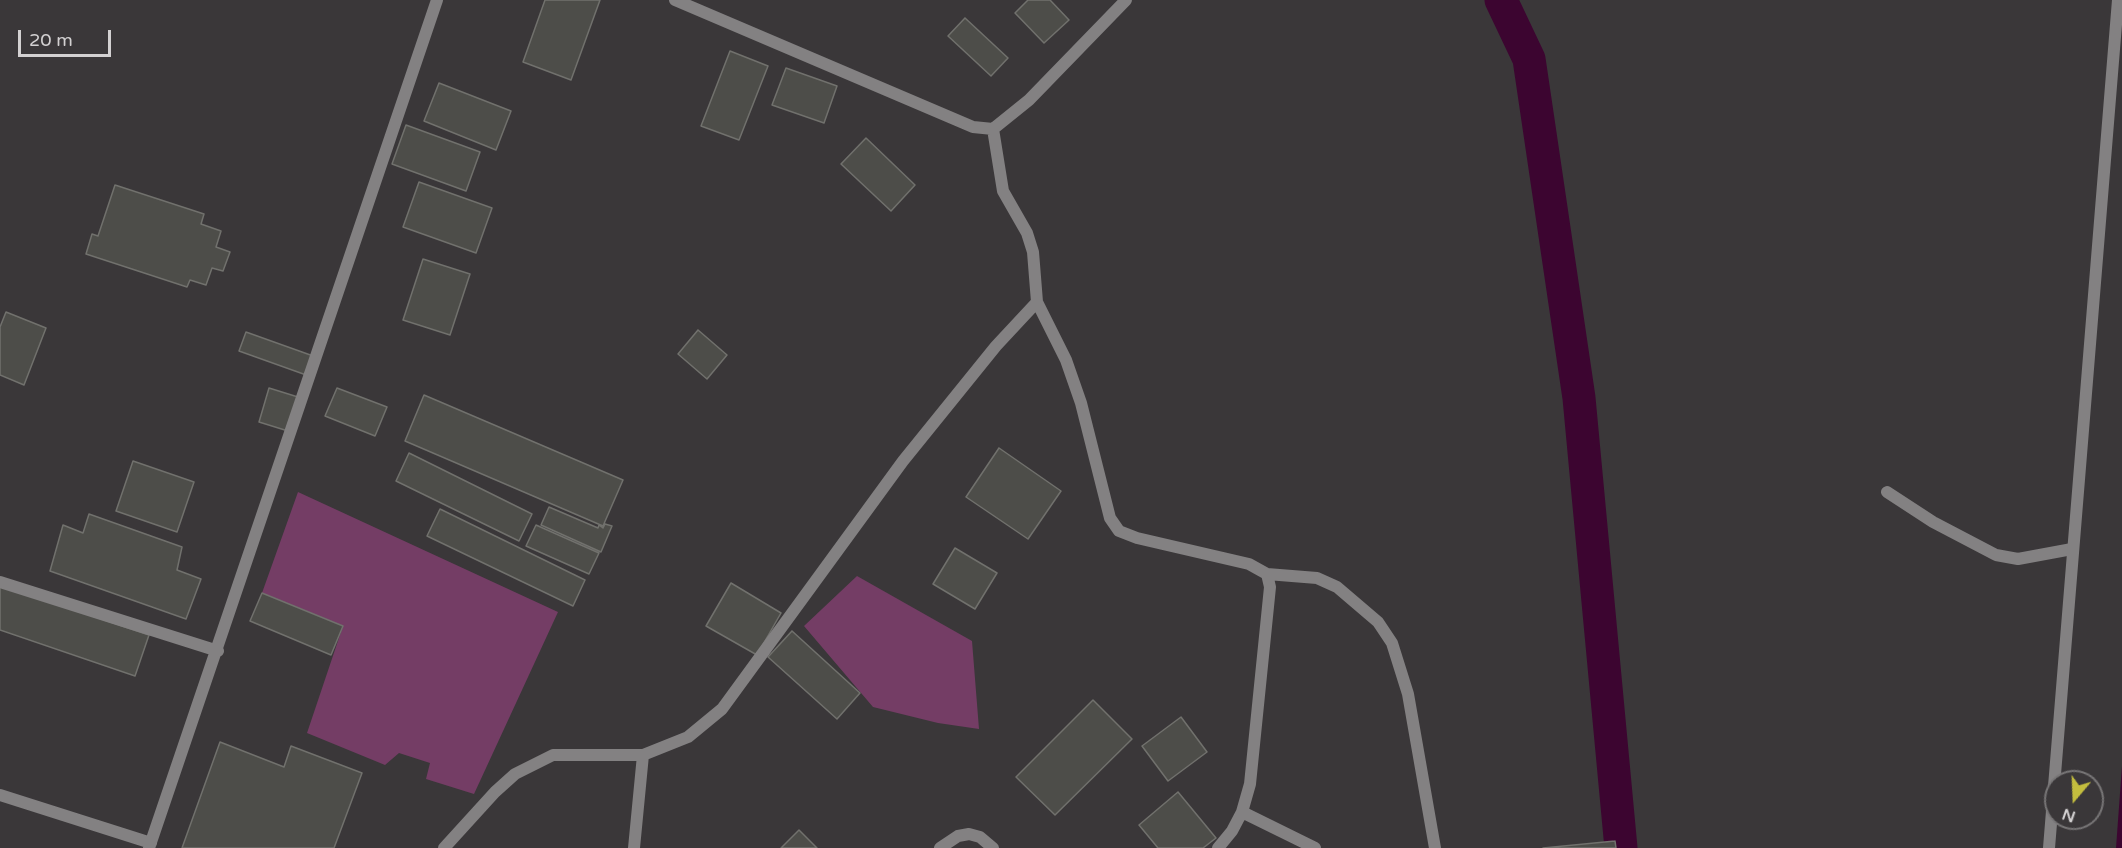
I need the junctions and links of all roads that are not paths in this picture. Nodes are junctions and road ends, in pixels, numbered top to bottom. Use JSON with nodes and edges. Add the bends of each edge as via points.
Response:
{"nodes":[{"id":1,"x":437,"y":0,"type":"edge"},
{"id":2,"x":675,"y":0,"type":"edge"},
{"id":3,"x":1126,"y":0,"type":"edge"},
{"id":4,"x":2118,"y":0,"type":"edge"},
{"id":5,"x":993,"y":129,"type":"junction"},
{"id":6,"x":1037,"y":302,"type":"junction"},
{"id":7,"x":1887,"y":492,"type":"dead end"},
{"id":8,"x":2072,"y":549,"type":"junction"},
{"id":9,"x":1268,"y":574,"type":"junction"},
{"id":10,"x":0,"y":582,"type":"edge"},
{"id":11,"x":218,"y":651,"type":"junction"},
{"id":12,"x":642,"y":755,"type":"junction"},
{"id":13,"x":0,"y":795,"type":"edge"},
{"id":14,"x":1242,"y":812,"type":"junction"},
{"id":15,"x":150,"y":846,"type":"edge"},
{"id":16,"x":444,"y":848,"type":"edge"},
{"id":17,"x":634,"y":848,"type":"edge"},
{"id":18,"x":940,"y":848,"type":"edge"},
{"id":19,"x":993,"y":848,"type":"edge"},
{"id":20,"x":1218,"y":848,"type":"edge"},
{"id":21,"x":1315,"y":848,"type":"edge"},
{"id":22,"x":1435,"y":848,"type":"edge"},
{"id":23,"x":2049,"y":848,"type":"edge"}],
"edges":[{"from":1,"to":11,"type":"street"},
{"from":2,"to":5,"type":"street","via":[[973,127]]},
{"from":3,"to":5,"type":"street","via":[[1029,100]]},
{"from":4,"to":8,"type":"street"},
{"from":5,"to":6,"type":"street","via":[[1003,191],[1027,233],[1033,252]]},
{"from":6,"to":9,"type":"street","via":[[1081,403],[1110,518],[1119,531],[1250,564]]},
{"from":6,"to":12,"type":"street","via":[[903,461],[722,709],[688,737]]},
{"from":7,"to":8,"type":"street","via":[[1996,555],[2018,559]]},
{"from":8,"to":23,"type":"street"},
{"from":9,"to":14,"type":"street","via":[[1270,587],[1250,784]]},
{"from":9,"to":22,"type":"street","via":[[1317,578],[1337,586],[1378,622],[1392,643],[1408,694]]},
{"from":10,"to":11,"type":"street"},
{"from":11,"to":15,"type":"street"},
{"from":12,"to":16,"type":"street","via":[[553,755],[515,774]]},
{"from":12,"to":17,"type":"street"},
{"from":13,"to":15,"type":"street"},
{"from":14,"to":20,"type":"street"},
{"from":14,"to":21,"type":"street"},
{"from":18,"to":19,"type":"street","via":[[969,834]]}]}
